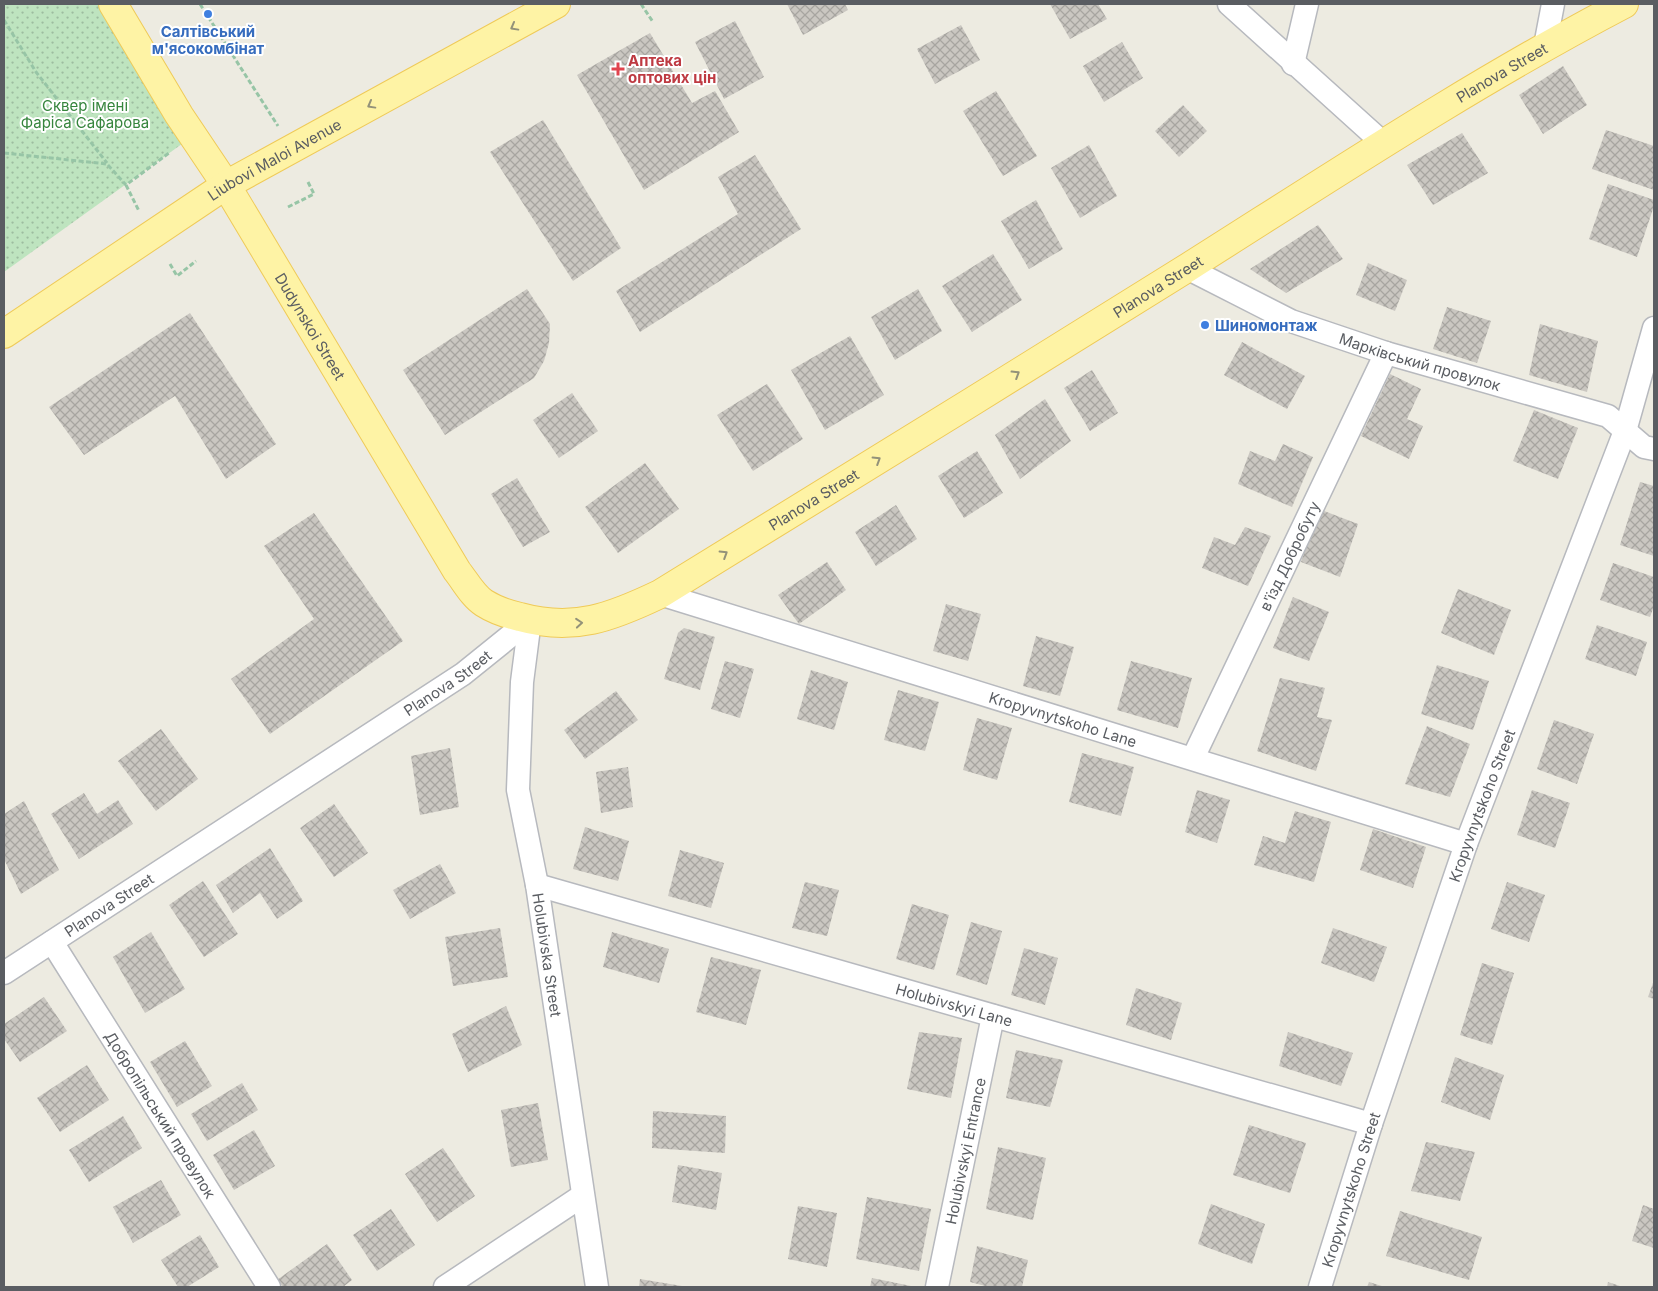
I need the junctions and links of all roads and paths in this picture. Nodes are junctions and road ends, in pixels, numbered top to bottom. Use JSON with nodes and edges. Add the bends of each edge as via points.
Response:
{"nodes":[{"id":1,"x":113,"y":4,"type":"edge"},
{"id":2,"x":200,"y":4,"type":"edge"},
{"id":3,"x":556,"y":4,"type":"edge"},
{"id":4,"x":641,"y":4,"type":"edge"},
{"id":5,"x":1229,"y":4,"type":"edge"},
{"id":6,"x":1307,"y":4,"type":"edge"},
{"id":7,"x":1553,"y":4,"type":"edge"},
{"id":8,"x":1624,"y":4,"type":"edge"},
{"id":9,"x":4,"y":20,"type":"edge"},
{"id":10,"x":653,"y":22,"type":"dead end"},
{"id":11,"x":1545,"y":46,"type":"junction"},
{"id":12,"x":1293,"y":64,"type":"junction"},
{"id":13,"x":280,"y":129,"type":"dead end"},
{"id":14,"x":1383,"y":143,"type":"junction"},
{"id":15,"x":4,"y":153,"type":"edge"},
{"id":16,"x":169,"y":153,"type":"dead end"},
{"id":17,"x":107,"y":164,"type":"junction"},
{"id":18,"x":307,"y":180,"type":"dead end"},
{"id":19,"x":126,"y":185,"type":"junction"},
{"id":20,"x":226,"y":185,"type":"junction"},
{"id":21,"x":288,"y":207,"type":"dead end"},
{"id":22,"x":141,"y":214,"type":"dead end"},
{"id":23,"x":196,"y":262,"type":"dead end"},
{"id":24,"x":170,"y":264,"type":"dead end"},
{"id":25,"x":1187,"y":268,"type":"junction"},
{"id":26,"x":1654,"y":328,"type":"edge"},
{"id":27,"x":4,"y":334,"type":"edge"},
{"id":28,"x":1386,"y":353,"type":"junction"},
{"id":29,"x":1625,"y":431,"type":"junction"},
{"id":30,"x":1654,"y":449,"type":"edge"},
{"id":31,"x":660,"y":594,"type":"junction"},
{"id":32,"x":530,"y":620,"type":"junction"},
{"id":33,"x":1192,"y":758,"type":"junction"},
{"id":34,"x":1466,"y":844,"type":"junction"},
{"id":35,"x":537,"y":885,"type":"junction"},
{"id":36,"x":52,"y":942,"type":"junction"},
{"id":37,"x":4,"y":973,"type":"edge"},
{"id":38,"x":992,"y":1016,"type":"junction"},
{"id":39,"x":1371,"y":1124,"type":"junction"},
{"id":40,"x":582,"y":1196,"type":"junction"},
{"id":41,"x":269,"y":1287,"type":"edge"},
{"id":42,"x":445,"y":1287,"type":"edge"},
{"id":43,"x":597,"y":1287,"type":"edge"},
{"id":44,"x":937,"y":1287,"type":"edge"},
{"id":45,"x":1320,"y":1287,"type":"edge"}],
"edges":[{"from":1,"to":20,"type":"main road","name":"Dudynskoi Street","via":[[179,115]]},
{"from":2,"to":13,"type":"path"},
{"from":3,"to":20,"type":"main road","name":"Liubovi Maloi Avenue","one_way":true},
{"from":4,"to":10,"type":"path"},
{"from":5,"to":12,"type":"street"},
{"from":6,"to":12,"type":"street"},
{"from":7,"to":11,"type":"street"},
{"from":8,"to":11,"type":"main road","name":"Planova Street"},
{"from":9,"to":17,"type":"path","via":[[36,72]]},
{"from":11,"to":14,"type":"main road","name":"Planova Street"},
{"from":12,"to":14,"type":"street"},
{"from":14,"to":25,"type":"main road","name":"Planova Street"},
{"from":15,"to":17,"type":"path"},
{"from":16,"to":19,"type":"path"},
{"from":17,"to":19,"type":"path"},
{"from":18,"to":21,"type":"path","via":[[314,194]]},
{"from":19,"to":22,"type":"path"},
{"from":20,"to":27,"type":"main road","name":"Liubovi Maloi Avenue"},
{"from":20,"to":32,"type":"main road","name":"Dudynskoi Street","via":[[457,571],[482,602],[503,613]]},
{"from":23,"to":24,"type":"path","via":[[177,276]]},
{"from":25,"to":28,"type":"street","name":"Марківський провулок","via":[[1291,321]]},
{"from":31,"to":25,"type":"main road","name":"Planova Street","one_way":true},
{"from":26,"to":29,"type":"street","name":"Kropyvnytskoho Street"},
{"from":28,"to":29,"type":"street","name":"Марківський провулок","via":[[1608,416]]},
{"from":28,"to":33,"type":"street","name":"в'їзд Добробуту"},
{"from":29,"to":30,"type":"street","name":"Марківський провулок","via":[[1644,447]]},
{"from":29,"to":34,"type":"street","name":"Kropyvnytskoho Street"},
{"from":32,"to":31,"type":"main road","name":"Planova Street","one_way":true,"via":[[583,623],[608,617]]},
{"from":31,"to":33,"type":"street","name":"Kropyvnytskoho Lane"},
{"from":32,"to":35,"type":"street","name":"Holubivska Street","via":[[522,682],[518,790]]},
{"from":32,"to":36,"type":"street","name":"Planova Street","via":[[463,674]]},
{"from":33,"to":34,"type":"street","name":"Kropyvnytskoho Lane"},
{"from":34,"to":39,"type":"street","name":"Kropyvnytskoho Street"},
{"from":35,"to":38,"type":"street","name":"Holubivskyi Lane"},
{"from":35,"to":40,"type":"street","name":"Holubivska Street"},
{"from":36,"to":37,"type":"street","name":"Planova Street"},
{"from":36,"to":41,"type":"street","name":"Добропільський провулок"},
{"from":38,"to":39,"type":"street","name":"Holubivskyi Lane"},
{"from":38,"to":44,"type":"street","name":"Holubivskyi Entrance"},
{"from":39,"to":45,"type":"street","name":"Kropyvnytskoho Street"},
{"from":40,"to":42,"type":"street"},
{"from":40,"to":43,"type":"street","name":"Holubivska Street"}]}
